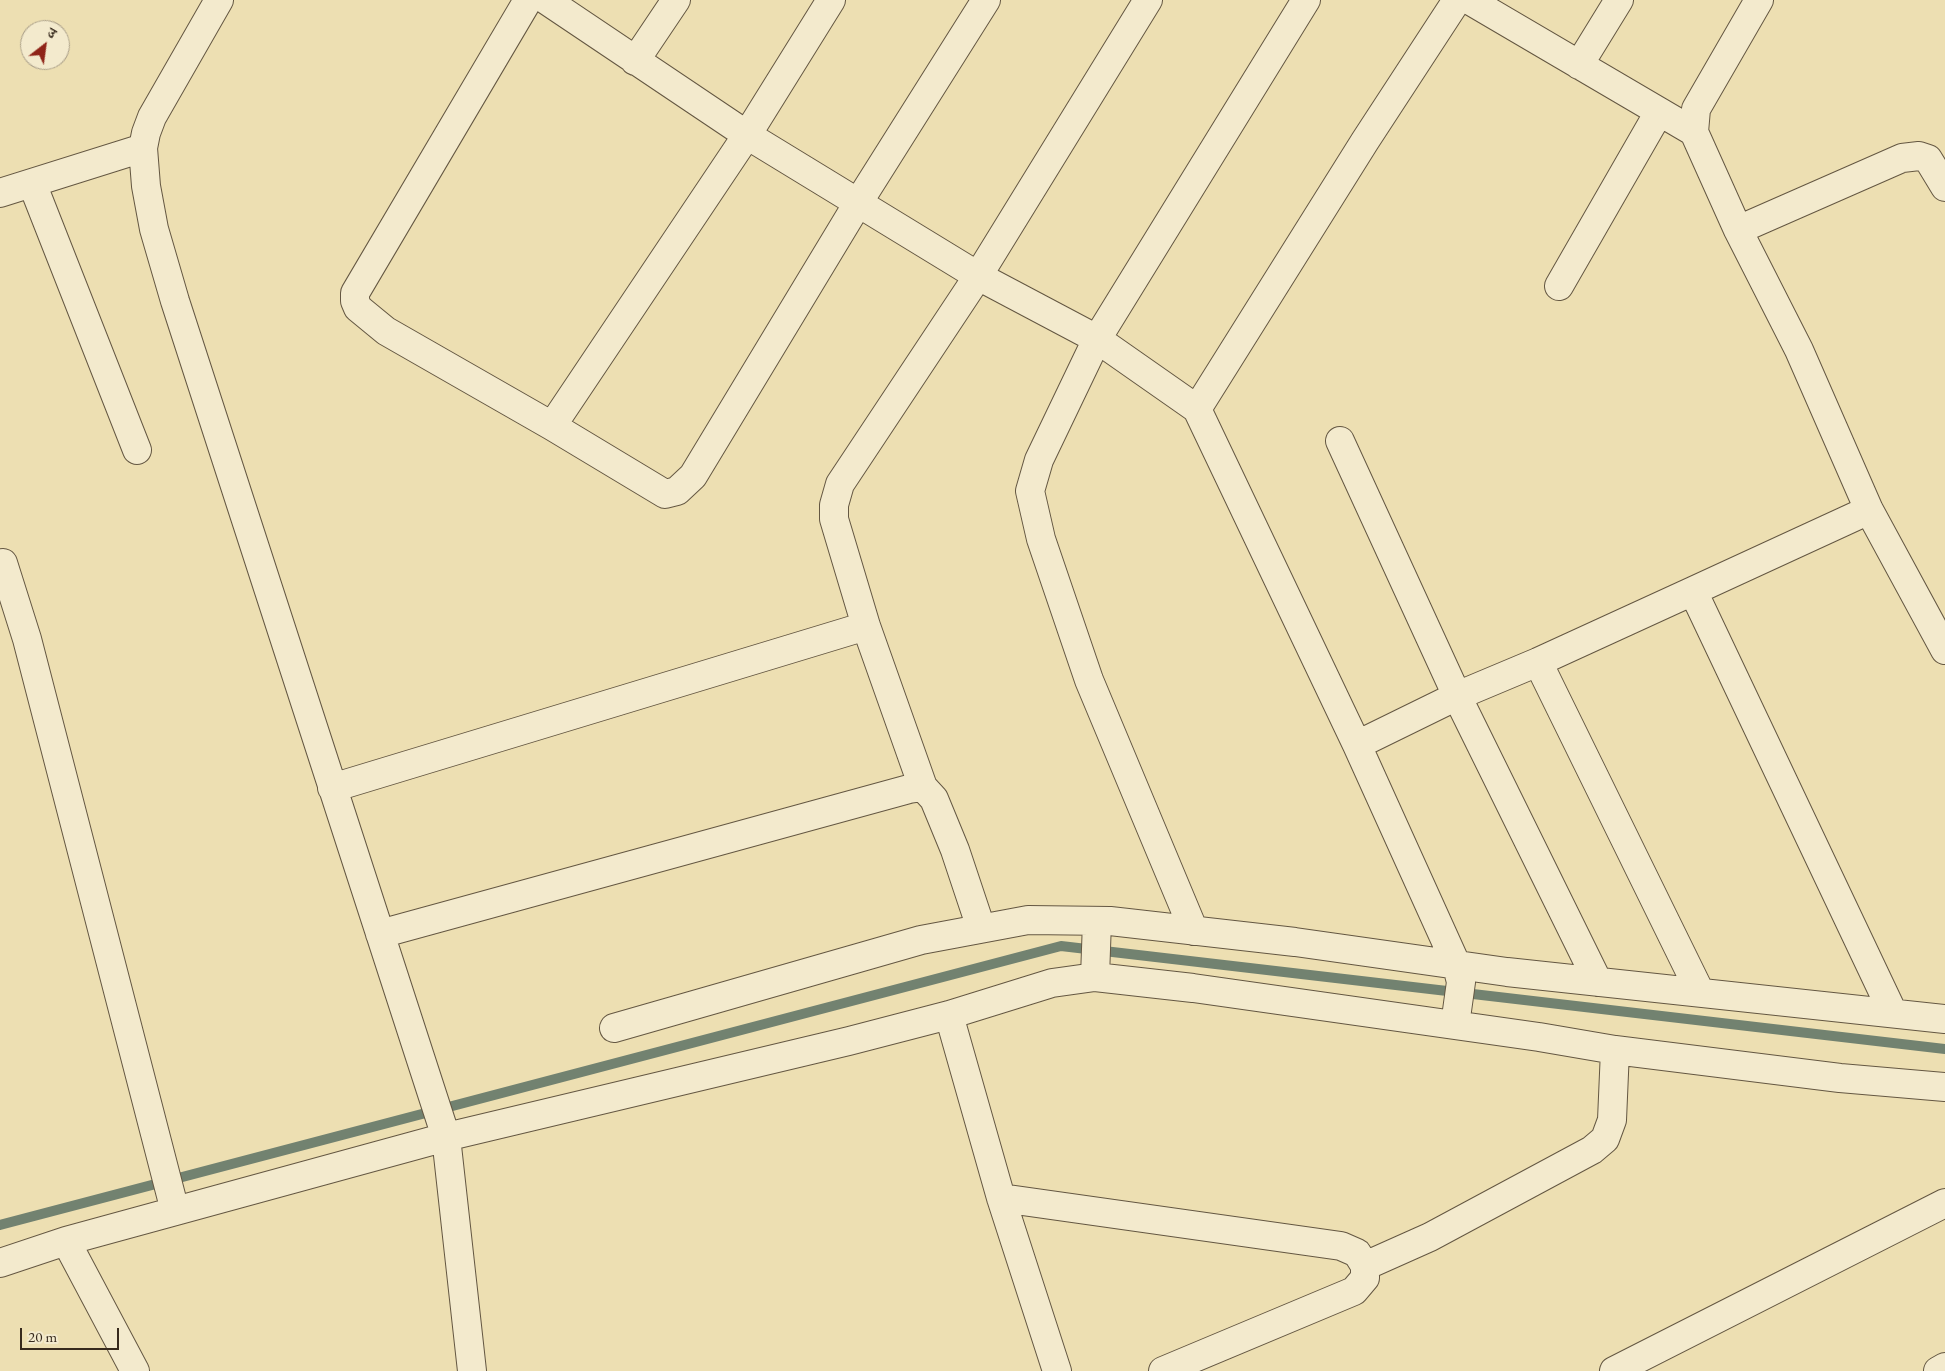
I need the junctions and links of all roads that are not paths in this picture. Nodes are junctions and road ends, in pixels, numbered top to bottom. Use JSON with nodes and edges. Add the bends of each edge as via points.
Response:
{"nodes":[{"id":1,"x":219,"y":0,"type":"edge"},
{"id":2,"x":528,"y":0,"type":"edge"},
{"id":3,"x":546,"y":0,"type":"edge"},
{"id":4,"x":676,"y":0,"type":"edge"},
{"id":5,"x":830,"y":0,"type":"edge"},
{"id":6,"x":986,"y":0,"type":"edge"},
{"id":7,"x":1148,"y":0,"type":"edge"},
{"id":8,"x":1306,"y":0,"type":"edge"},
{"id":9,"x":1457,"y":0,"type":"edge"},
{"id":10,"x":1469,"y":0,"type":"edge"},
{"id":11,"x":1619,"y":0,"type":"edge"},
{"id":12,"x":1759,"y":0,"type":"edge"},
{"id":13,"x":635,"y":61,"type":"junction"},
{"id":14,"x":1579,"y":65,"type":"junction"},
{"id":15,"x":1659,"y":112,"type":"junction"},
{"id":16,"x":1694,"y":132,"type":"junction"},
{"id":17,"x":747,"y":135,"type":"junction"},
{"id":18,"x":143,"y":148,"type":"junction"},
{"id":19,"x":32,"y":183,"type":"junction"},
{"id":20,"x":1945,"y":187,"type":"edge"},
{"id":21,"x":0,"y":193,"type":"edge"},
{"id":22,"x":858,"y":203,"type":"junction"},
{"id":23,"x":1738,"y":230,"type":"junction"},
{"id":24,"x":978,"y":276,"type":"junction"},
{"id":25,"x":1560,"y":286,"type":"dead end"},
{"id":26,"x":1097,"y":339,"type":"junction"},
{"id":27,"x":1197,"y":409,"type":"junction"},
{"id":28,"x":552,"y":426,"type":"junction"},
{"id":29,"x":1340,"y":441,"type":"dead end"},
{"id":30,"x":137,"y":450,"type":"dead end"},
{"id":31,"x":1869,"y":510,"type":"junction"},
{"id":32,"x":4,"y":563,"type":"dead end"},
{"id":33,"x":1693,"y":591,"type":"junction"},
{"id":34,"x":866,"y":626,"type":"junction"},
{"id":35,"x":1945,"y":650,"type":"edge"},
{"id":36,"x":1538,"y":662,"type":"junction"},
{"id":37,"x":1457,"y":696,"type":"junction"},
{"id":38,"x":1357,"y":745,"type":"junction"},
{"id":39,"x":923,"y":787,"type":"junction"},
{"id":40,"x":332,"y":788,"type":"junction"},
{"id":41,"x":981,"y":928,"type":"junction"},
{"id":42,"x":1194,"y":930,"type":"junction"},
{"id":43,"x":380,"y":934,"type":"junction"},
{"id":44,"x":1096,"y":949,"type":"junction"},
{"id":45,"x":1598,"y":982,"type":"junction"},
{"id":46,"x":1700,"y":992,"type":"junction"},
{"id":47,"x":1458,"y":993,"type":"junction"},
{"id":48,"x":1893,"y":1013,"type":"junction"},
{"id":49,"x":949,"y":1015,"type":"junction"},
{"id":50,"x":1945,"y":1018,"type":"edge"},
{"id":51,"x":614,"y":1028,"type":"dead end"},
{"id":52,"x":1615,"y":1050,"type":"junction"},
{"id":53,"x":1945,"y":1087,"type":"edge"},
{"id":54,"x":446,"y":1137,"type":"junction"},
{"id":55,"x":1001,"y":1198,"type":"junction"},
{"id":56,"x":173,"y":1203,"type":"junction"},
{"id":57,"x":1945,"y":1203,"type":"edge"},
{"id":58,"x":66,"y":1241,"type":"junction"},
{"id":59,"x":0,"y":1262,"type":"edge"},
{"id":60,"x":1365,"y":1266,"type":"junction"},
{"id":61,"x":1945,"y":1367,"type":"edge"},
{"id":62,"x":135,"y":1371,"type":"edge"},
{"id":63,"x":472,"y":1371,"type":"edge"},
{"id":64,"x":1057,"y":1371,"type":"edge"},
{"id":65,"x":1163,"y":1371,"type":"edge"},
{"id":66,"x":1614,"y":1371,"type":"edge"},
{"id":67,"x":1938,"y":1371,"type":"edge"}],
"edges":[{"from":1,"to":18,"type":"street","via":[[152,117]]},
{"from":2,"to":28,"type":"street","via":[[355,292],[355,301],[358,308],[386,331]]},
{"from":3,"to":13,"type":"street"},
{"from":4,"to":13,"type":"street"},
{"from":5,"to":17,"type":"street"},
{"from":6,"to":22,"type":"street"},
{"from":7,"to":24,"type":"street"},
{"from":8,"to":26,"type":"street"},
{"from":9,"to":27,"type":"street"},
{"from":10,"to":14,"type":"street"},
{"from":11,"to":14,"type":"street"},
{"from":12,"to":16,"type":"street","via":[[1696,109]]},
{"from":13,"to":17,"type":"street"},
{"from":14,"to":15,"type":"street"},
{"from":15,"to":16,"type":"street"},
{"from":15,"to":25,"type":"street"},
{"from":16,"to":23,"type":"street"},
{"from":17,"to":22,"type":"street"},
{"from":17,"to":28,"type":"street"},
{"from":18,"to":19,"type":"street"},
{"from":18,"to":40,"type":"street","via":[[154,229],[175,302]]},
{"from":19,"to":21,"type":"street"},
{"from":19,"to":30,"type":"street"},
{"from":20,"to":23,"type":"street","via":[[1928,159],[1919,156],[1902,158]]},
{"from":22,"to":24,"type":"street"},
{"from":22,"to":28,"type":"street","via":[[693,476],[677,491],[664,494]]},
{"from":23,"to":31,"type":"street","via":[[1799,350]]},
{"from":24,"to":26,"type":"street"},
{"from":24,"to":34,"type":"street","via":[[840,484],[834,519]]},
{"from":26,"to":27,"type":"street"},
{"from":26,"to":42,"type":"street","via":[[1039,460],[1030,491],[1041,539],[1089,680]]},
{"from":27,"to":38,"type":"street"},
{"from":29,"to":37,"type":"street"},
{"from":31,"to":33,"type":"street"},
{"from":31,"to":35,"type":"street"},
{"from":32,"to":56,"type":"street","via":[[27,639]]},
{"from":33,"to":36,"type":"street"},
{"from":33,"to":48,"type":"street"},
{"from":34,"to":39,"type":"street"},
{"from":34,"to":40,"type":"street"},
{"from":36,"to":37,"type":"street"},
{"from":36,"to":46,"type":"street"},
{"from":37,"to":38,"type":"street"},
{"from":37,"to":45,"type":"street"},
{"from":38,"to":47,"type":"street"},
{"from":39,"to":41,"type":"street","via":[[934,799],[945,824]]},
{"from":39,"to":43,"type":"street"},
{"from":40,"to":43,"type":"street"},
{"from":41,"to":44,"type":"street","via":[[1028,920]]},
{"from":41,"to":51,"type":"street","via":[[921,940]]},
{"from":42,"to":44,"type":"street"},
{"from":42,"to":47,"type":"street","via":[[1295,942]]},
{"from":43,"to":54,"type":"street"},
{"from":44,"to":47,"type":"street","via":[[1193,988]]},
{"from":44,"to":49,"type":"street","via":[[1052,983]]},
{"from":45,"to":46,"type":"street"},
{"from":45,"to":47,"type":"street"},
{"from":46,"to":48,"type":"street"},
{"from":47,"to":52,"type":"street"},
{"from":48,"to":50,"type":"street"},
{"from":49,"to":54,"type":"street"},
{"from":49,"to":55,"type":"street"},
{"from":52,"to":53,"type":"street","via":[[1840,1078]]},
{"from":52,"to":60,"type":"street","via":[[1612,1120],[1605,1139],[1592,1150],[1430,1236]]},
{"from":54,"to":56,"type":"street"},
{"from":54,"to":63,"type":"street"},
{"from":55,"to":60,"type":"street","via":[[1341,1246],[1357,1253]]},
{"from":55,"to":64,"type":"street"},
{"from":56,"to":58,"type":"street"},
{"from":57,"to":66,"type":"street"},
{"from":58,"to":59,"type":"street"},
{"from":58,"to":62,"type":"street"},
{"from":60,"to":65,"type":"street","via":[[1365,1278],[1354,1291]]},
{"from":61,"to":67,"type":"street"}]}
